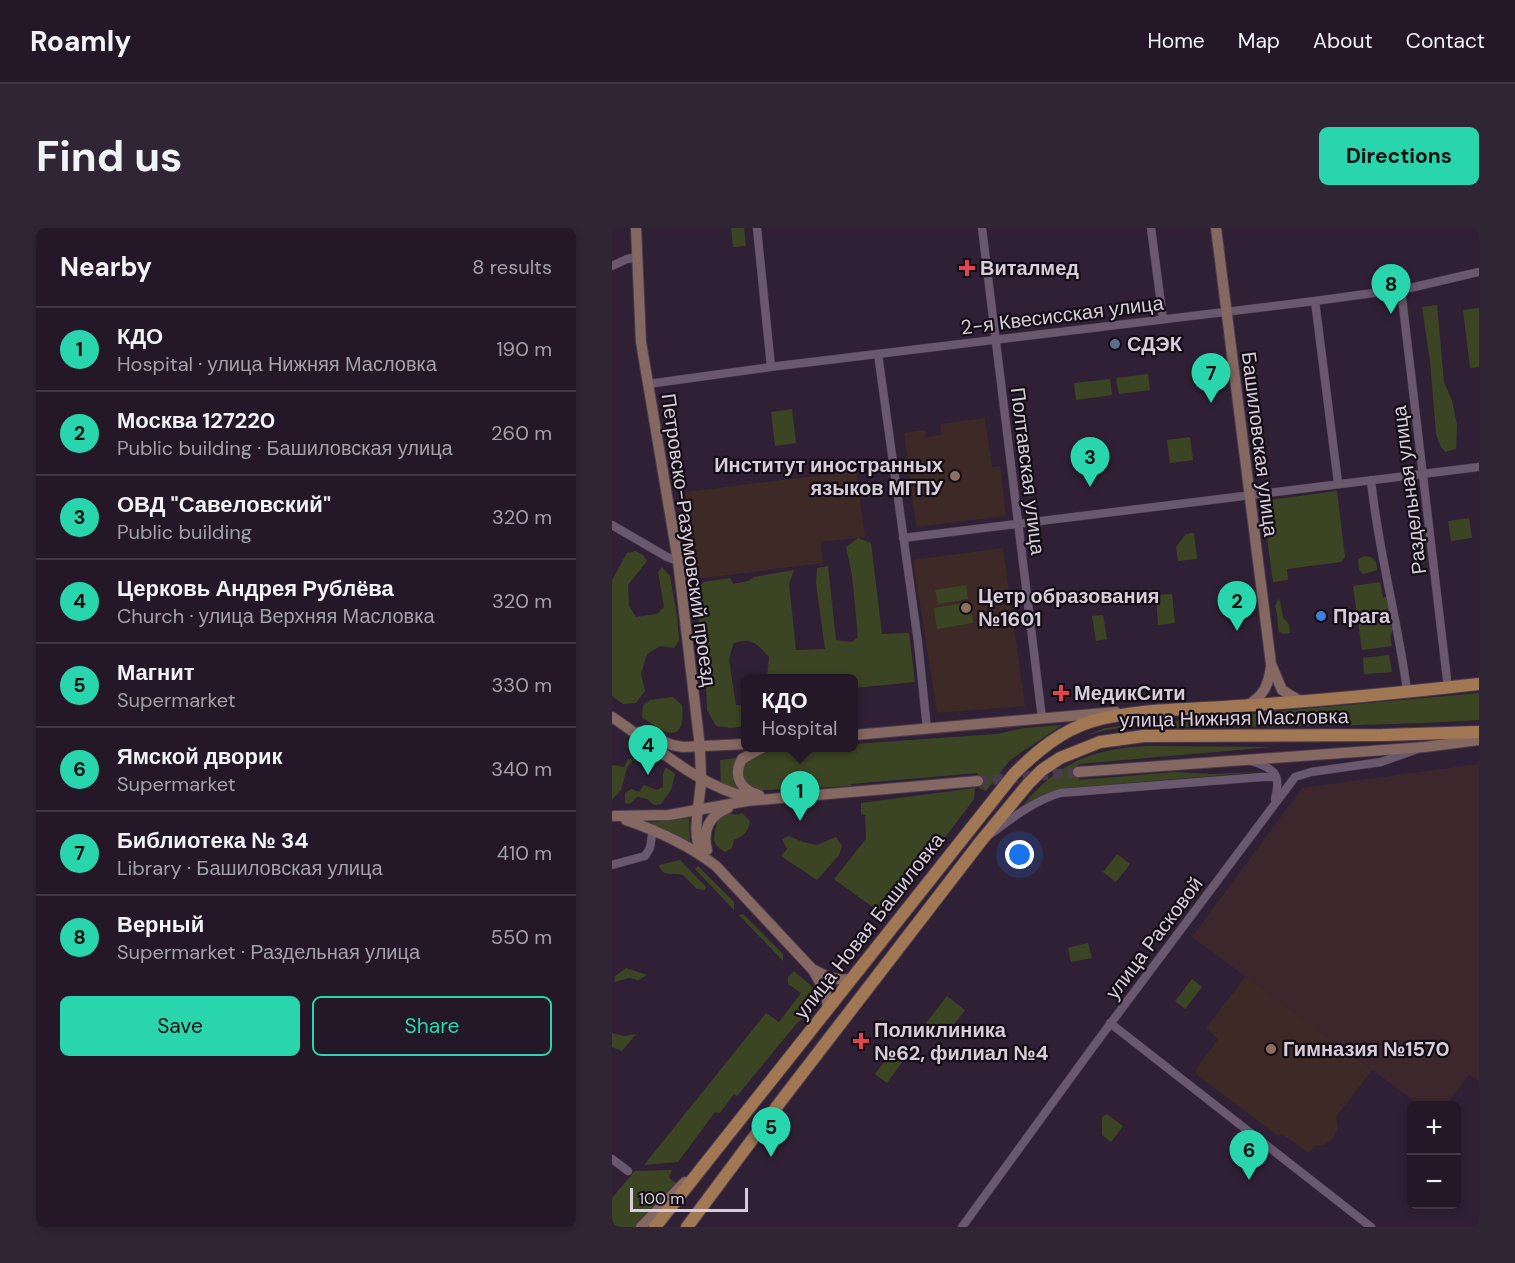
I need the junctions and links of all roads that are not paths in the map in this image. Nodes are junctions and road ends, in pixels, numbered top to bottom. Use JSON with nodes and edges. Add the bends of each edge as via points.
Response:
{"nodes":[{"id":1,"x":636,"y":228,"type":"edge"},
{"id":2,"x":757,"y":228,"type":"edge"},
{"id":3,"x":982,"y":228,"type":"edge"},
{"id":4,"x":1151,"y":228,"type":"edge"},
{"id":5,"x":1216,"y":228,"type":"edge"},
{"id":6,"x":638,"y":257,"type":"junction"},
{"id":7,"x":612,"y":266,"type":"edge"},
{"id":8,"x":1479,"y":272,"type":"edge"},
{"id":9,"x":1401,"y":289,"type":"junction"},
{"id":10,"x":1315,"y":301,"type":"junction"},
{"id":11,"x":1226,"y":312,"type":"junction"},
{"id":12,"x":1163,"y":319,"type":"junction"},
{"id":13,"x":994,"y":339,"type":"junction"},
{"id":14,"x":878,"y":354,"type":"junction"},
{"id":15,"x":771,"y":367,"type":"junction"},
{"id":16,"x":648,"y":384,"type":"junction"},
{"id":17,"x":1479,"y":467,"type":"edge"},
{"id":18,"x":1423,"y":474,"type":"junction"},
{"id":19,"x":1371,"y":480,"type":"junction"},
{"id":20,"x":1338,"y":483,"type":"junction"},
{"id":21,"x":1249,"y":495,"type":"junction"},
{"id":22,"x":1018,"y":524,"type":"junction"},
{"id":23,"x":612,"y":525,"type":"edge"},
{"id":24,"x":903,"y":538,"type":"junction"},
{"id":25,"x":678,"y":561,"type":"junction"},
{"id":26,"x":1271,"y":664,"type":"junction"},
{"id":27,"x":1479,"y":684,"type":"edge"},
{"id":28,"x":1448,"y":688,"type":"junction"},
{"id":29,"x":1407,"y":691,"type":"junction"},
{"id":30,"x":1300,"y":701,"type":"junction"},
{"id":31,"x":1247,"y":706,"type":"junction"},
{"id":32,"x":1155,"y":712,"type":"junction"},
{"id":33,"x":612,"y":717,"type":"edge"},
{"id":34,"x":1042,"y":718,"type":"junction"},
{"id":35,"x":628,"y":727,"type":"junction"},
{"id":36,"x":927,"y":729,"type":"junction"},
{"id":37,"x":1479,"y":732,"type":"edge"},
{"id":38,"x":858,"y":735,"type":"edge"},
{"id":39,"x":1479,"y":740,"type":"edge"},
{"id":40,"x":741,"y":744,"type":"edge"},
{"id":41,"x":700,"y":747,"type":"junction"},
{"id":42,"x":1425,"y":747,"type":"junction"},
{"id":43,"x":754,"y":752,"type":"edge"},
{"id":44,"x":1242,"y":759,"type":"junction"},
{"id":45,"x":1078,"y":772,"type":"tunnel mouth"},
{"id":46,"x":701,"y":778,"type":"junction"},
{"id":47,"x":1277,"y":780,"type":"junction"},
{"id":48,"x":978,"y":781,"type":"tunnel mouth"},
{"id":49,"x":784,"y":798,"type":"junction"},
{"id":50,"x":759,"y":800,"type":"junction"},
{"id":51,"x":747,"y":801,"type":"junction"},
{"id":52,"x":1271,"y":808,"type":"junction"},
{"id":53,"x":699,"y":810,"type":"junction"},
{"id":54,"x":613,"y":816,"type":"edge"},
{"id":55,"x":653,"y":829,"type":"junction"},
{"id":56,"x":981,"y":842,"type":"junction"},
{"id":57,"x":703,"y":856,"type":"junction"},
{"id":58,"x":612,"y":865,"type":"edge"},
{"id":59,"x":716,"y":866,"type":"junction"},
{"id":60,"x":942,"y":891,"type":"joint"},
{"id":61,"x":813,"y":970,"type":"junction"},
{"id":62,"x":853,"y":978,"type":"junction"},
{"id":63,"x":828,"y":1010,"type":"junction"},
{"id":64,"x":1110,"y":1023,"type":"junction"},
{"id":65,"x":710,"y":1157,"type":"junction"},
{"id":66,"x":612,"y":1159,"type":"edge"},
{"id":67,"x":628,"y":1171,"type":"dead end"},
{"id":68,"x":715,"y":1189,"type":"junction"},
{"id":69,"x":640,"y":1227,"type":"edge"},
{"id":70,"x":655,"y":1227,"type":"edge"},
{"id":71,"x":687,"y":1227,"type":"edge"},
{"id":72,"x":693,"y":1227,"type":"edge"},
{"id":73,"x":962,"y":1227,"type":"edge"},
{"id":74,"x":1371,"y":1227,"type":"edge"}],
"edges":[{"from":1,"to":6,"type":"street","name":"Петровско-Разумовский проезд"},
{"from":2,"to":15,"type":"street"},
{"from":3,"to":13,"type":"street","name":"Полтавская улица"},
{"from":4,"to":12,"type":"street"},
{"from":5,"to":11,"type":"street","name":"Башиловская улица"},
{"from":6,"to":7,"type":"street"},
{"from":6,"to":16,"type":"street","name":"Петровско-Разумовский проезд","via":[[641,342]]},
{"from":8,"to":9,"type":"street","name":"2-я Квесисская улица"},
{"from":9,"to":10,"type":"street","name":"2-я Квесисская улица"},
{"from":9,"to":18,"type":"street","name":"Раздельная улица"},
{"from":10,"to":11,"type":"street","name":"2-я Квесисская улица"},
{"from":10,"to":20,"type":"street"},
{"from":11,"to":12,"type":"street","name":"2-я Квесисская улица"},
{"from":11,"to":21,"type":"street","name":"Башиловская улица"},
{"from":12,"to":13,"type":"street","name":"2-я Квесисская улица"},
{"from":13,"to":14,"type":"street","name":"2-я Квесисская улица"},
{"from":13,"to":22,"type":"street","name":"Полтавская улица"},
{"from":14,"to":15,"type":"street","name":"2-я Квесисская улица"},
{"from":14,"to":24,"type":"street"},
{"from":15,"to":16,"type":"street","name":"2-я Квесисская улица"},
{"from":16,"to":25,"type":"street","name":"Петровско-Разумовский проезд"},
{"from":17,"to":18,"type":"street"},
{"from":18,"to":19,"type":"street"},
{"from":18,"to":28,"type":"street","name":"Раздельная улица"},
{"from":19,"to":20,"type":"street"},
{"from":19,"to":29,"type":"street"},
{"from":20,"to":21,"type":"street"},
{"from":21,"to":22,"type":"street"},
{"from":21,"to":26,"type":"street","name":"Башиловская улица"},
{"from":22,"to":24,"type":"street"},
{"from":22,"to":34,"type":"street","name":"Полтавская улица"},
{"from":23,"to":25,"type":"street"},
{"from":24,"to":36,"type":"street"},
{"from":25,"to":41,"type":"street","name":"Петровско-Разумовский проезд"},
{"from":26,"to":30,"type":"street","name":"Башиловская улица","via":[[1282,690]]},
{"from":26,"to":31,"type":"street","name":"Башиловская улица","via":[[1266,690]]},
{"from":27,"to":28,"type":"main road","name":"улица Нижняя Масловка"},
{"from":28,"to":29,"type":"main road","name":"улица Нижняя Масловка"},
{"from":29,"to":30,"type":"main road","name":"улица Нижняя Масловка"},
{"from":30,"to":31,"type":"main road","name":"улица Нижняя Масловка"},
{"from":31,"to":32,"type":"main road","name":"улица Нижняя Масловка"},
{"from":32,"to":34,"type":"street","name":"улица Нижняя Масловка"},
{"from":32,"to":62,"type":"main road","name":"улица Новая Башиловка","via":[[1093,721],[1060,735],[1030,758]]},
{"from":33,"to":35,"type":"street"},
{"from":34,"to":36,"type":"street","name":"улица Нижняя Масловка"},
{"from":35,"to":41,"type":"street","via":[[672,745]]},
{"from":35,"to":46,"type":"street","via":[[669,760]]},
{"from":36,"to":38,"type":"street","name":"улица Нижняя Масловка"},
{"from":37,"to":56,"type":"main road","name":"улица Нижняя Масловка","via":[[1144,736],[1100,742],[1042,770]]},
{"from":39,"to":42,"type":"street","name":"улица Нижняя Масловка"},
{"from":40,"to":41,"type":"street"},
{"from":41,"to":46,"type":"street","name":"Петровско-Разумовский проезд"},
{"from":42,"to":44,"type":"street","name":"улица Нижняя Масловка"},
{"from":42,"to":52,"type":"street","name":"улица Расковой","via":[[1381,762],[1301,774]]},
{"from":43,"to":49,"type":"street","via":[[742,759],[738,768],[741,785],[750,792]]},
{"from":44,"to":45,"type":"street","name":"улица Нижняя Масловка"},
{"from":44,"to":47,"type":"street","name":"улица Нижняя Масловка","via":[[1270,768]]},
{"from":46,"to":50,"type":"street","via":[[722,790]]},
{"from":46,"to":53,"type":"street","name":"Петровско-Разумовский проезд"},
{"from":47,"to":52,"type":"street"},
{"from":47,"to":56,"type":"street","via":[[1262,777],[1060,794],[1026,809]]},
{"from":48,"to":49,"type":"street"},
{"from":49,"to":50,"type":"street"},
{"from":50,"to":51,"type":"street"},
{"from":51,"to":53,"type":"street"},
{"from":51,"to":59,"type":"street","via":[[724,809],[709,821],[705,843]]},
{"from":52,"to":64,"type":"street","name":"улица Расковой"},
{"from":53,"to":54,"type":"street"},
{"from":53,"to":57,"type":"street","name":"Петровско-Разумовский проезд","via":[[698,840]]},
{"from":54,"to":55,"type":"street"},
{"from":55,"to":57,"type":"street"},
{"from":55,"to":58,"type":"street","via":[[645,856]]},
{"from":56,"to":60,"type":"main road","name":"улица Нижняя Масловка"},
{"from":57,"to":59,"type":"street"},
{"from":59,"to":61,"type":"street"},
{"from":60,"to":68,"type":"main road","name":"улица Новая Башиловка"},
{"from":61,"to":62,"type":"street","via":[[833,979]]},
{"from":61,"to":63,"type":"street","via":[[826,993]]},
{"from":62,"to":63,"type":"main road","name":"улица Новая Башиловка"},
{"from":63,"to":65,"type":"main road","name":"улица Новая Башиловка"},
{"from":64,"to":73,"type":"street","name":"улица Расковой"},
{"from":64,"to":74,"type":"street"},
{"from":65,"to":69,"type":"street"},
{"from":65,"to":70,"type":"main road","name":"улица Новая Башиловка"},
{"from":66,"to":67,"type":"street"},
{"from":68,"to":71,"type":"main road","name":"улица Новая Башиловка"},
{"from":68,"to":72,"type":"main road"}]}
